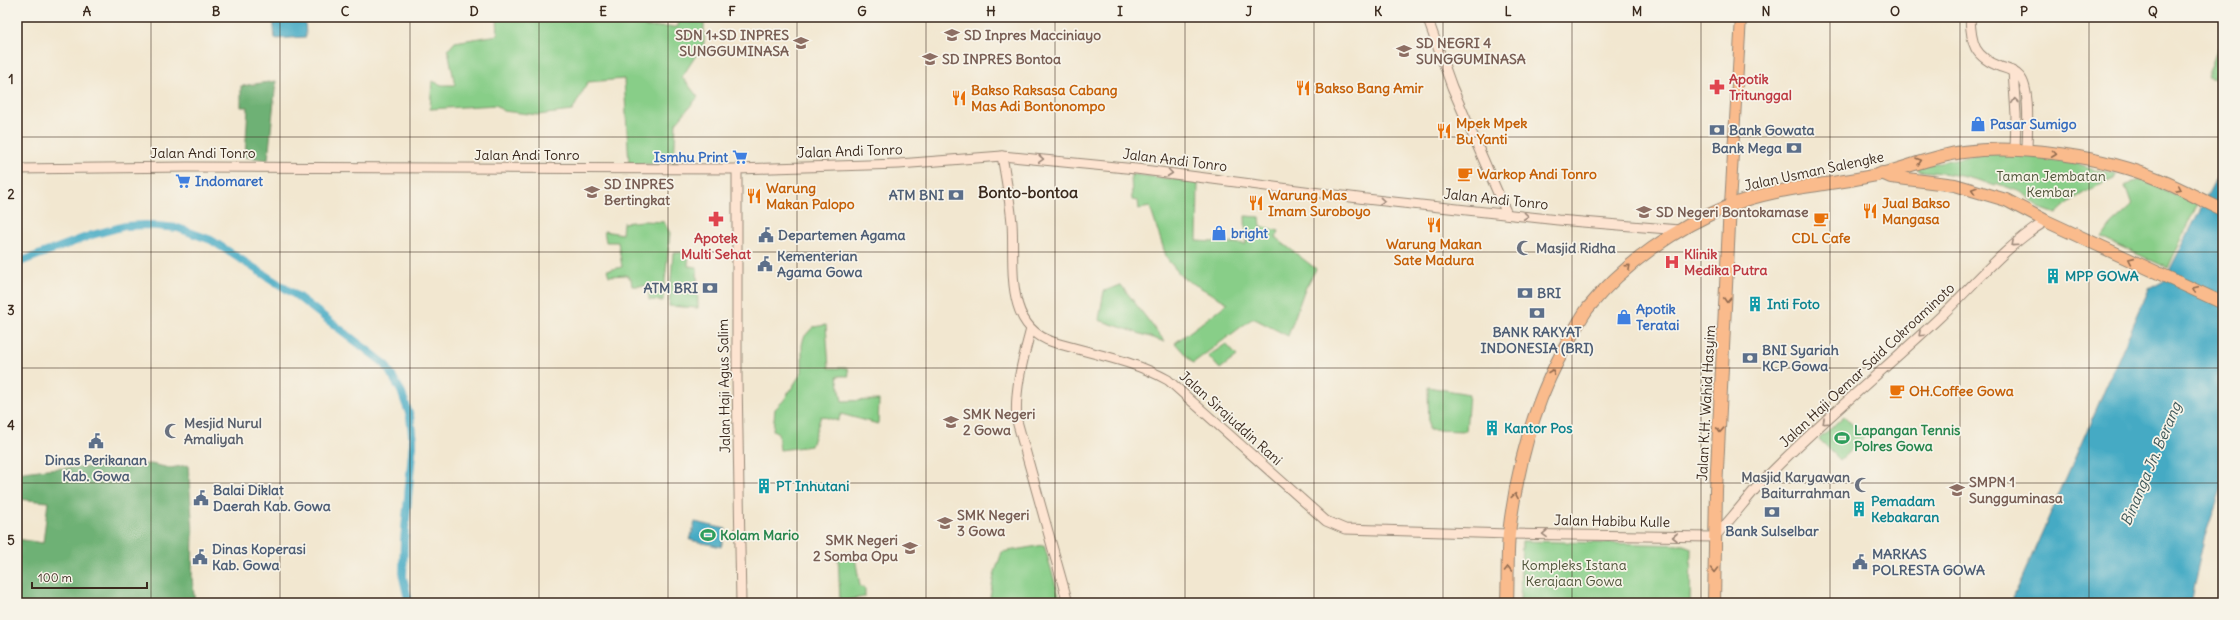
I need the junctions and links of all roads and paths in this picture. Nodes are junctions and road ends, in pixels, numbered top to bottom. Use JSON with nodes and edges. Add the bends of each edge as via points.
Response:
{"nodes":[{"id":1,"x":1427,"y":17,"type":"edge"},
{"id":2,"x":1741,"y":17,"type":"edge"},
{"id":3,"x":1970,"y":17,"type":"edge"},
{"id":4,"x":2021,"y":150,"type":"junction"},
{"id":5,"x":1002,"y":156,"type":"junction"},
{"id":6,"x":17,"y":169,"type":"edge"},
{"id":7,"x":737,"y":169,"type":"junction"},
{"id":8,"x":1882,"y":173,"type":"junction"},
{"id":9,"x":1730,"y":205,"type":"junction"},
{"id":10,"x":2223,"y":210,"type":"edge"},
{"id":11,"x":1508,"y":214,"type":"junction"},
{"id":12,"x":2046,"y":221,"type":"junction"},
{"id":13,"x":1680,"y":230,"type":"junction"},
{"id":14,"x":2223,"y":303,"type":"edge"},
{"id":15,"x":1031,"y":329,"type":"junction"},
{"id":16,"x":1509,"y":534,"type":"junction"},
{"id":17,"x":1714,"y":537,"type":"junction"},
{"id":18,"x":741,"y":603,"type":"edge"},
{"id":19,"x":1068,"y":603,"type":"edge"},
{"id":20,"x":1508,"y":603,"type":"edge"},
{"id":21,"x":1714,"y":603,"type":"edge"}],
"edges":[{"from":1,"to":11,"type":"street","via":[[1455,94]]},
{"from":2,"to":9,"type":"main road"},
{"from":3,"to":4,"type":"street","via":[[1971,35],[1977,52],[1986,60],[2013,71],[2012,81]]},
{"from":8,"to":4,"type":"highway","name":"Jalan Usman Salengke","one_way":true,"via":[[1961,152]]},
{"from":4,"to":10,"type":"highway","name":"Jalan Usman Salengke","one_way":true,"via":[[2084,157],[2158,179]]},
{"from":5,"to":7,"type":"street","name":"Jalan Andi Tonro","via":[[899,164]]},
{"from":5,"to":11,"type":"street","name":"Jalan Andi Tonro","one_way":true,"via":[[1136,169],[1366,199]]},
{"from":5,"to":15,"type":"street","name":"Jalan Sirajuddin Rani","via":[[1011,215],[1014,292],[1018,309]]},
{"from":6,"to":7,"type":"street","name":"Jalan Andi Tonro"},
{"from":7,"to":18,"type":"street","name":"Jalan Haji Agus Salim"},
{"from":8,"to":9,"type":"highway","name":"Jalan Usman Salengke","via":[[1810,185]]},
{"from":12,"to":8,"type":"highway","one_way":true,"via":[[2006,200],[1970,188],[1891,177]]},
{"from":9,"to":13,"type":"highway","name":"Jalan Usman Salengke"},
{"from":9,"to":17,"type":"highway","name":"Jalan K.H. Wahid Hasyim","one_way":true},
{"from":11,"to":13,"type":"street","name":"Jalan Andi Tonro","one_way":true},
{"from":14,"to":12,"type":"highway","one_way":true},
{"from":12,"to":17,"type":"street","name":"Jalan Haji Oemar Said Cokroaminoto","one_way":true,"via":[[2012,246],[1940,317],[1758,486]]},
{"from":16,"to":13,"type":"highway","name":"Jalan Usman Salengke","one_way":true,"via":[[1523,452],[1560,356],[1587,310],[1612,282],[1635,261]]},
{"from":15,"to":16,"type":"street","name":"Jalan Sirajuddin Rani","via":[[1053,342],[1145,369],[1168,380],[1333,526],[1345,529]]},
{"from":15,"to":19,"type":"street","via":[[1018,389],[1017,421]]},
{"from":17,"to":16,"type":"street","name":"Jalan Habibu Kulle","one_way":true},
{"from":20,"to":16,"type":"highway","name":"Jalan Usman Salengke","one_way":true},
{"from":17,"to":21,"type":"highway","name":"Jalan K.H. Wahid Hasyim","one_way":true}]}
